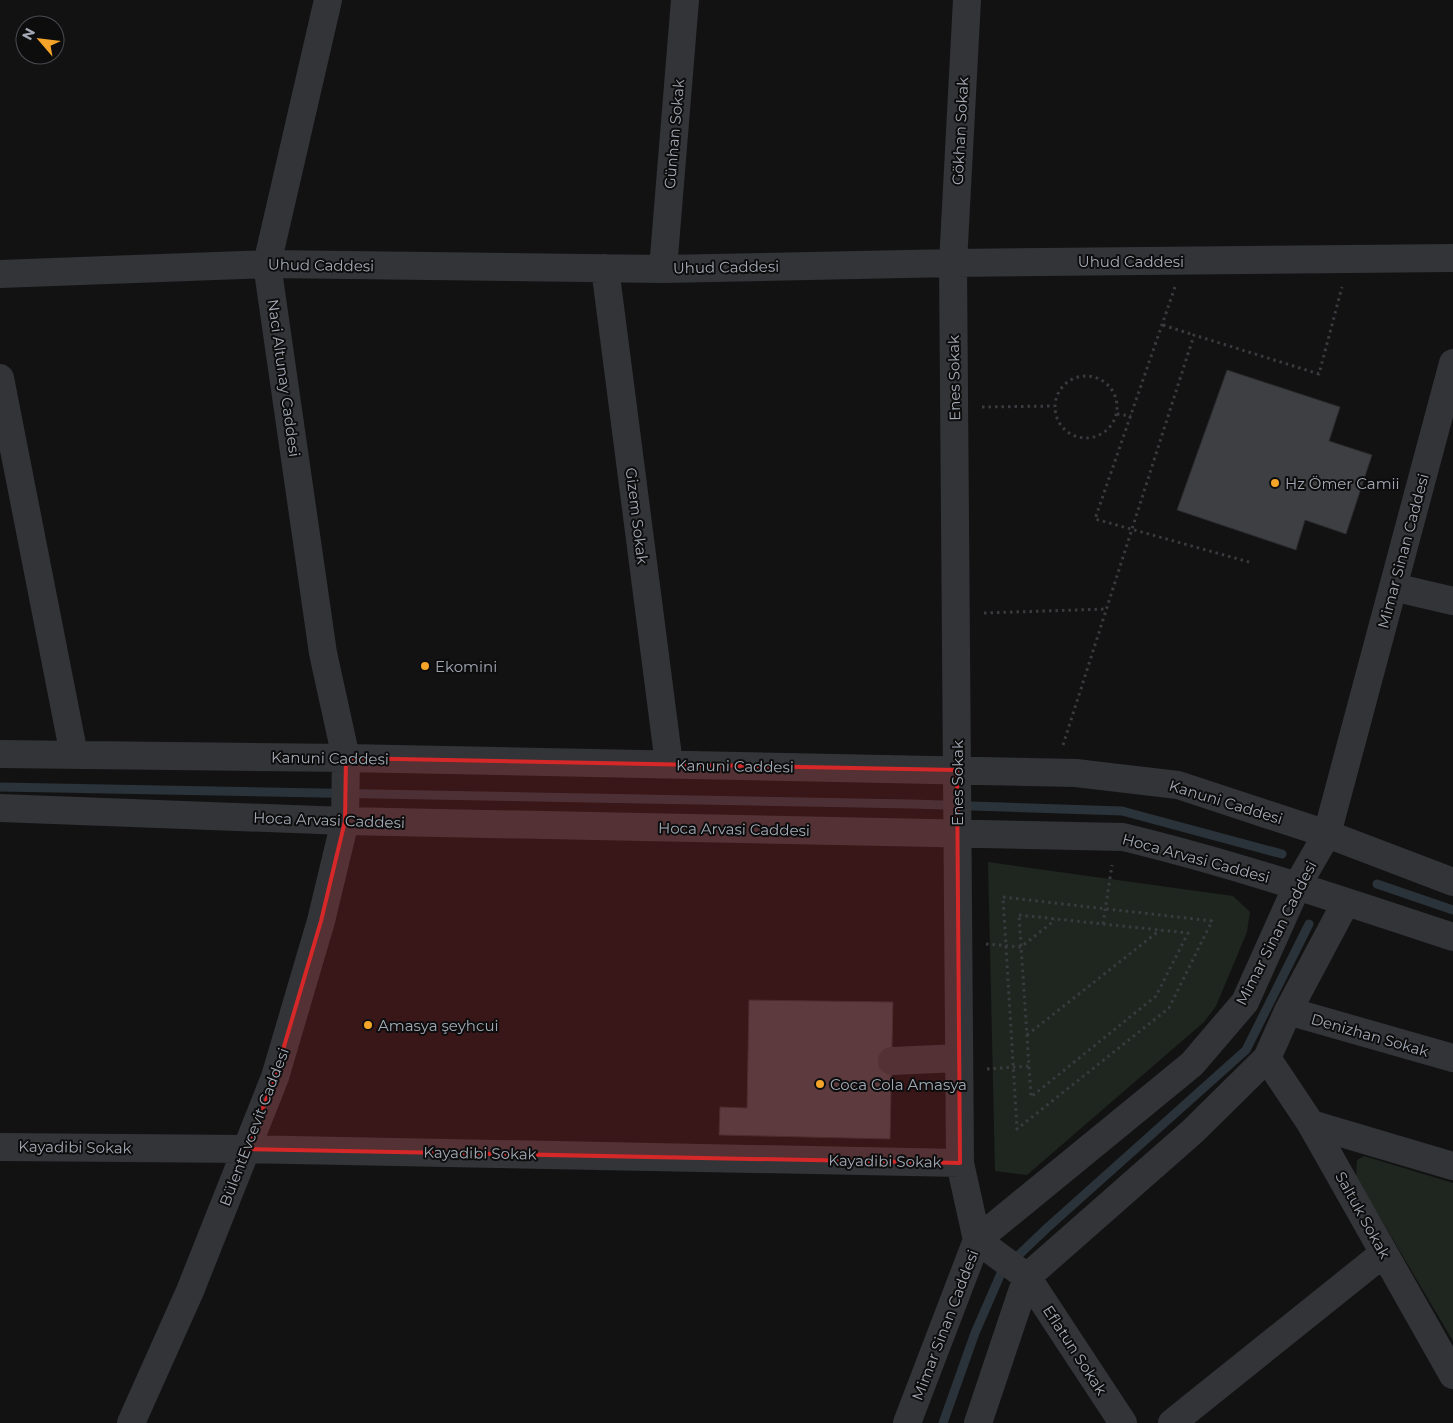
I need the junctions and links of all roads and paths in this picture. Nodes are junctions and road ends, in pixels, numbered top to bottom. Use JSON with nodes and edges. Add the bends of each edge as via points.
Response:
{"nodes":[{"id":1,"x":328,"y":0,"type":"edge"},
{"id":2,"x":685,"y":0,"type":"edge"},
{"id":3,"x":967,"y":0,"type":"edge"},
{"id":4,"x":1453,"y":258,"type":"edge"},
{"id":5,"x":1349,"y":259,"type":"junction"},
{"id":6,"x":1184,"y":260,"type":"junction"},
{"id":7,"x":953,"y":262,"type":"junction"},
{"id":8,"x":267,"y":264,"type":"junction"},
{"id":9,"x":605,"y":268,"type":"junction"},
{"id":10,"x":663,"y":269,"type":"junction"},
{"id":11,"x":0,"y":274,"type":"edge"},
{"id":12,"x":1163,"y":325,"type":"junction"},
{"id":13,"x":1194,"y":335,"type":"junction"},
{"id":14,"x":1453,"y":363,"type":"edge"},
{"id":15,"x":0,"y":378,"type":"edge"},
{"id":16,"x":1054,"y":406,"type":"junction"},
{"id":17,"x":954,"y":407,"type":"junction"},
{"id":18,"x":1117,"y":414,"type":"junction"},
{"id":19,"x":1131,"y":416,"type":"junction"},
{"id":20,"x":1132,"y":529,"type":"junction"},
{"id":21,"x":1249,"y":562,"type":"dead end"},
{"id":22,"x":1394,"y":587,"type":"junction"},
{"id":23,"x":1453,"y":601,"type":"edge"},
{"id":24,"x":1106,"y":610,"type":"junction"},
{"id":25,"x":956,"y":613,"type":"junction"},
{"id":26,"x":0,"y":754,"type":"edge"},
{"id":27,"x":74,"y":755,"type":"junction"},
{"id":28,"x":346,"y":758,"type":"junction"},
{"id":29,"x":669,"y":764,"type":"junction"},
{"id":30,"x":957,"y":770,"type":"junction"},
{"id":31,"x":1054,"y":772,"type":"junction"},
{"id":32,"x":0,"y":808,"type":"edge"},
{"id":33,"x":345,"y":821,"type":"junction"},
{"id":34,"x":957,"y":833,"type":"junction"},
{"id":35,"x":1327,"y":834,"type":"junction"},
{"id":36,"x":1116,"y":837,"type":"junction"},
{"id":37,"x":1453,"y":882,"type":"edge"},
{"id":38,"x":1297,"y":886,"type":"junction"},
{"id":39,"x":1346,"y":902,"type":"junction"},
{"id":40,"x":1105,"y":909,"type":"junction"},
{"id":41,"x":1056,"y":919,"type":"junction"},
{"id":42,"x":1103,"y":924,"type":"junction"},
{"id":43,"x":1160,"y":930,"type":"junction"},
{"id":44,"x":1453,"y":937,"type":"edge"},
{"id":45,"x":958,"y":941,"type":"junction"},
{"id":46,"x":1006,"y":946,"type":"junction"},
{"id":47,"x":1021,"y":947,"type":"junction"},
{"id":48,"x":1288,"y":1011,"type":"junction"},
{"id":49,"x":1027,"y":1035,"type":"junction"},
{"id":50,"x":1267,"y":1058,"type":"junction"},
{"id":51,"x":1453,"y":1058,"type":"edge"},
{"id":52,"x":892,"y":1061,"type":"dead end"},
{"id":53,"x":959,"y":1064,"type":"junction"},
{"id":54,"x":1029,"y":1066,"type":"junction"},
{"id":55,"x":1013,"y":1067,"type":"junction"},
{"id":56,"x":1311,"y":1124,"type":"junction"},
{"id":57,"x":0,"y":1147,"type":"edge"},
{"id":58,"x":248,"y":1149,"type":"junction"},
{"id":59,"x":960,"y":1163,"type":"junction"},
{"id":60,"x":1453,"y":1166,"type":"edge"},
{"id":61,"x":977,"y":1240,"type":"junction"},
{"id":62,"x":1384,"y":1253,"type":"junction"},
{"id":63,"x":1027,"y":1277,"type":"junction"},
{"id":64,"x":1453,"y":1375,"type":"edge"},
{"id":65,"x":131,"y":1423,"type":"edge"},
{"id":66,"x":907,"y":1423,"type":"edge"},
{"id":67,"x":978,"y":1423,"type":"edge"},
{"id":68,"x":1123,"y":1423,"type":"edge"},
{"id":69,"x":1172,"y":1423,"type":"edge"}],
"edges":[{"from":1,"to":8,"type":"street","name":"Naci Altunay Caddesi"},
{"from":2,"to":10,"type":"street","name":"Günhan Sokak"},
{"from":3,"to":7,"type":"street","name":"Gökhan Sokak"},
{"from":4,"to":5,"type":"street","name":"Uhud Caddesi"},
{"from":5,"to":6,"type":"street","name":"Uhud Caddesi"},
{"from":5,"to":13,"type":"path","via":[[1319,374]]},
{"from":6,"to":7,"type":"street","name":"Uhud Caddesi"},
{"from":6,"to":12,"type":"path"},
{"from":7,"to":10,"type":"street","name":"Uhud Caddesi"},
{"from":7,"to":17,"type":"street","name":"Enes Sokak"},
{"from":8,"to":9,"type":"street","name":"Uhud Caddesi"},
{"from":8,"to":11,"type":"street","name":"Uhud Caddesi"},
{"from":8,"to":28,"type":"street","name":"Naci Altunay Caddesi","via":[[323,653]]},
{"from":9,"to":10,"type":"street","name":"Uhud Caddesi"},
{"from":9,"to":29,"type":"street","name":"Gizem Sokak"},
{"from":12,"to":13,"type":"path"},
{"from":12,"to":19,"type":"path"},
{"from":13,"to":20,"type":"path"},
{"from":14,"to":22,"type":"street","name":"Mimar Sinan Caddesi"},
{"from":15,"to":27,"type":"street"},
{"from":16,"to":17,"type":"path"},
{"from":16,"to":18,"type":"path","via":[[1060,425],[1077,437],[1097,436],[1105,431]]},
{"from":16,"to":18,"type":"path","via":[[1062,386],[1079,376],[1090,375],[1108,384],[1117,403]]},
{"from":17,"to":25,"type":"street","name":"Enes Sokak"},
{"from":18,"to":19,"type":"path"},
{"from":19,"to":20,"type":"path","via":[[1095,519]]},
{"from":20,"to":21,"type":"path"},
{"from":20,"to":24,"type":"path"},
{"from":22,"to":23,"type":"street"},
{"from":22,"to":35,"type":"street","name":"Mimar Sinan Caddesi"},
{"from":24,"to":25,"type":"path"},
{"from":24,"to":31,"type":"path"},
{"from":25,"to":30,"type":"street","name":"Enes Sokak"},
{"from":26,"to":27,"type":"street","name":"Kanuni Caddesi"},
{"from":27,"to":28,"type":"street","name":"Kanuni Caddesi"},
{"from":28,"to":29,"type":"street","name":"Kanuni Caddesi"},
{"from":28,"to":33,"type":"street","name":"Naci Altunay Caddesi"},
{"from":29,"to":30,"type":"street","name":"Kanuni Caddesi"},
{"from":30,"to":31,"type":"street","name":"Kanuni Caddesi"},
{"from":30,"to":34,"type":"street","name":"Enes Sokak"},
{"from":31,"to":35,"type":"street","name":"Kanuni Caddesi","via":[[1178,784]]},
{"from":32,"to":33,"type":"street","name":"Hoca Arvasi Caddesi"},
{"from":33,"to":34,"type":"street","name":"Hoca Arvasi Caddesi"},
{"from":33,"to":58,"type":"street","name":"BülentEvcevit Caddesi","via":[[321,921],[276,1077]]},
{"from":34,"to":36,"type":"street","name":"Hoca Arvasi Caddesi"},
{"from":34,"to":45,"type":"street","name":"Enes Sokak"},
{"from":35,"to":37,"type":"street","name":"Kanuni Caddesi"},
{"from":35,"to":38,"type":"street","name":"Mimar Sinan Caddesi"},
{"from":36,"to":38,"type":"street","name":"Hoca Arvasi Caddesi","via":[[1179,850]]},
{"from":36,"to":40,"type":"path"},
{"from":38,"to":39,"type":"street","name":"Hoca Arvasi Caddesi"},
{"from":38,"to":61,"type":"street","name":"Mimar Sinan Caddesi","via":[[1244,1002],[1192,1064]]},
{"from":39,"to":44,"type":"street","name":"Hoca Arvasi Caddesi"},
{"from":39,"to":48,"type":"street"},
{"from":40,"to":42,"type":"path"},
{"from":40,"to":46,"type":"path","via":[[1002,897]]},
{"from":40,"to":55,"type":"path","via":[[1212,921],[1169,1008],[1017,1129]]},
{"from":41,"to":42,"type":"path"},
{"from":41,"to":47,"type":"path"},
{"from":41,"to":47,"type":"path","via":[[1020,916]]},
{"from":42,"to":43,"type":"path"},
{"from":43,"to":49,"type":"path"},
{"from":43,"to":54,"type":"path","via":[[1188,933],[1156,996],[1031,1097]]},
{"from":45,"to":46,"type":"path"},
{"from":45,"to":53,"type":"street","name":"Enes Sokak"},
{"from":46,"to":47,"type":"path"},
{"from":46,"to":55,"type":"path"},
{"from":47,"to":49,"type":"path"},
{"from":48,"to":50,"type":"street"},
{"from":48,"to":51,"type":"street","name":"Denizhan Sokak"},
{"from":49,"to":54,"type":"path"},
{"from":50,"to":56,"type":"street","name":"Saltuk Sokak"},
{"from":50,"to":63,"type":"street","via":[[1193,1131]]},
{"from":52,"to":53,"type":"street"},
{"from":53,"to":55,"type":"path"},
{"from":53,"to":59,"type":"street","name":"Enes Sokak"},
{"from":54,"to":55,"type":"path"},
{"from":56,"to":60,"type":"street"},
{"from":56,"to":62,"type":"street","name":"Saltuk Sokak"},
{"from":57,"to":58,"type":"street","name":"Kayadibi Sokak"},
{"from":58,"to":59,"type":"street","name":"Kayadibi Sokak"},
{"from":58,"to":65,"type":"street","name":"BülentEvcevit Caddesi"},
{"from":59,"to":61,"type":"street","name":"Enes Sokak"},
{"from":61,"to":63,"type":"street"},
{"from":61,"to":66,"type":"street","name":"Mimar Sinan Caddesi"},
{"from":62,"to":64,"type":"street","name":"Saltuk Sokak"},
{"from":62,"to":69,"type":"street"},
{"from":63,"to":67,"type":"street"},
{"from":63,"to":68,"type":"street","name":"Eflatun Sokak"}]}
